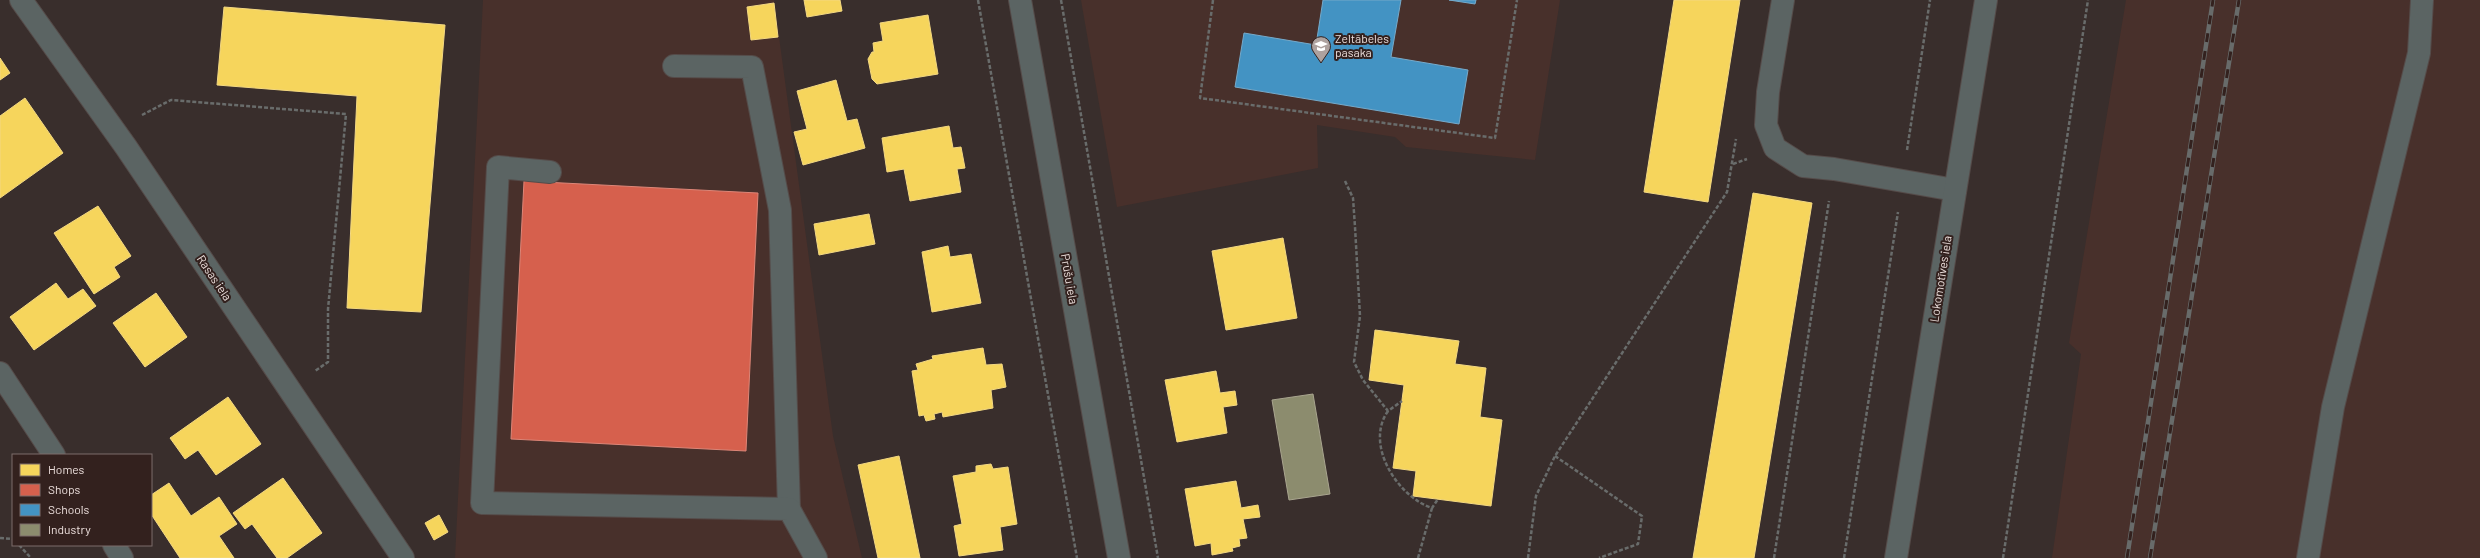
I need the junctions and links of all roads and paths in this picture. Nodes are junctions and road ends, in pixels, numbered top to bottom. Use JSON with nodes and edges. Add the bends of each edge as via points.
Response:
{"nodes":[{"id":1,"x":21,"y":0,"type":"edge"},
{"id":2,"x":978,"y":0,"type":"edge"},
{"id":3,"x":1020,"y":0,"type":"edge"},
{"id":4,"x":1061,"y":0,"type":"edge"},
{"id":5,"x":1214,"y":0,"type":"edge"},
{"id":6,"x":1516,"y":0,"type":"edge"},
{"id":7,"x":1783,"y":0,"type":"edge"},
{"id":8,"x":1930,"y":0,"type":"edge"},
{"id":9,"x":1986,"y":0,"type":"edge"},
{"id":10,"x":2088,"y":0,"type":"edge"},
{"id":11,"x":2422,"y":0,"type":"edge"},
{"id":12,"x":674,"y":66,"type":"dead end"},
{"id":13,"x":136,"y":119,"type":"dead end"},
{"id":14,"x":1737,"y":133,"type":"dead end"},
{"id":15,"x":1834,"y":169,"type":"junction"},
{"id":16,"x":550,"y":172,"type":"dead end"},
{"id":17,"x":1345,"y":181,"type":"dead end"},
{"id":18,"x":1902,"y":181,"type":"junction"},
{"id":19,"x":1955,"y":190,"type":"junction"},
{"id":20,"x":0,"y":373,"type":"edge"},
{"id":21,"x":309,"y":374,"type":"dead end"},
{"id":22,"x":1402,"y":401,"type":"dead end"},
{"id":23,"x":1388,"y":411,"type":"junction"},
{"id":24,"x":53,"y":454,"type":"edge"},
{"id":25,"x":1555,"y":456,"type":"junction"},
{"id":26,"x":1438,"y":499,"type":"dead end"},
{"id":27,"x":1432,"y":508,"type":"junction"},
{"id":28,"x":789,"y":509,"type":"junction"},
{"id":29,"x":0,"y":538,"type":"edge"},
{"id":30,"x":12,"y":539,"type":"edge"},
{"id":31,"x":19,"y":546,"type":"edge"},
{"id":32,"x":115,"y":546,"type":"edge"},
{"id":33,"x":31,"y":558,"type":"edge"},
{"id":34,"x":122,"y":558,"type":"edge"},
{"id":35,"x":402,"y":558,"type":"edge"},
{"id":36,"x":816,"y":558,"type":"edge"},
{"id":37,"x":1077,"y":558,"type":"edge"},
{"id":38,"x":1119,"y":558,"type":"edge"},
{"id":39,"x":1158,"y":558,"type":"edge"},
{"id":40,"x":1418,"y":558,"type":"edge"},
{"id":41,"x":1528,"y":558,"type":"edge"},
{"id":42,"x":1598,"y":558,"type":"edge"},
{"id":43,"x":1774,"y":558,"type":"edge"},
{"id":44,"x":1844,"y":558,"type":"edge"},
{"id":45,"x":1896,"y":558,"type":"edge"},
{"id":46,"x":2003,"y":558,"type":"edge"},
{"id":47,"x":2308,"y":558,"type":"edge"}],
"edges":[{"from":1,"to":35,"type":"street","name":"Rasas iela","via":[[126,147]]},
{"from":2,"to":37,"type":"path"},
{"from":3,"to":38,"type":"street","name":"Prūšu iela"},
{"from":4,"to":39,"type":"path"},
{"from":5,"to":6,"type":"path","via":[[1200,98],[1495,138]]},
{"from":7,"to":15,"type":"street","via":[[1768,92],[1766,125],[1775,148],[1803,166]]},
{"from":8,"to":18,"type":"path"},
{"from":9,"to":19,"type":"street","name":"Lokomotīves iela"},
{"from":10,"to":46,"type":"path"},
{"from":11,"to":47,"type":"street","via":[[2419,53],[2333,407]]},
{"from":12,"to":28,"type":"street","via":[[752,67],[780,210]]},
{"from":13,"to":21,"type":"path","via":[[171,100],[346,114],[328,309],[328,362]]},
{"from":14,"to":25,"type":"path","via":[[1727,192]]},
{"from":15,"to":18,"type":"street"},
{"from":15,"to":43,"type":"path"},
{"from":16,"to":28,"type":"street","via":[[498,167],[482,503]]},
{"from":17,"to":23,"type":"path","via":[[1353,198],[1360,316],[1354,362],[1363,380]]},
{"from":18,"to":19,"type":"street"},
{"from":18,"to":44,"type":"path"},
{"from":19,"to":45,"type":"street","name":"Lokomotīves iela"},
{"from":20,"to":24,"type":"street"},
{"from":22,"to":23,"type":"path"},
{"from":23,"to":27,"type":"path","via":[[1382,419],[1380,436],[1383,454],[1392,477],[1418,504]]},
{"from":25,"to":41,"type":"path","via":[[1536,496]]},
{"from":25,"to":42,"type":"path","via":[[1642,516],[1638,544]]},
{"from":26,"to":27,"type":"path"},
{"from":27,"to":40,"type":"path"},
{"from":28,"to":36,"type":"street"},
{"from":29,"to":30,"type":"path"},
{"from":31,"to":33,"type":"path"},
{"from":32,"to":34,"type":"street"}]}
